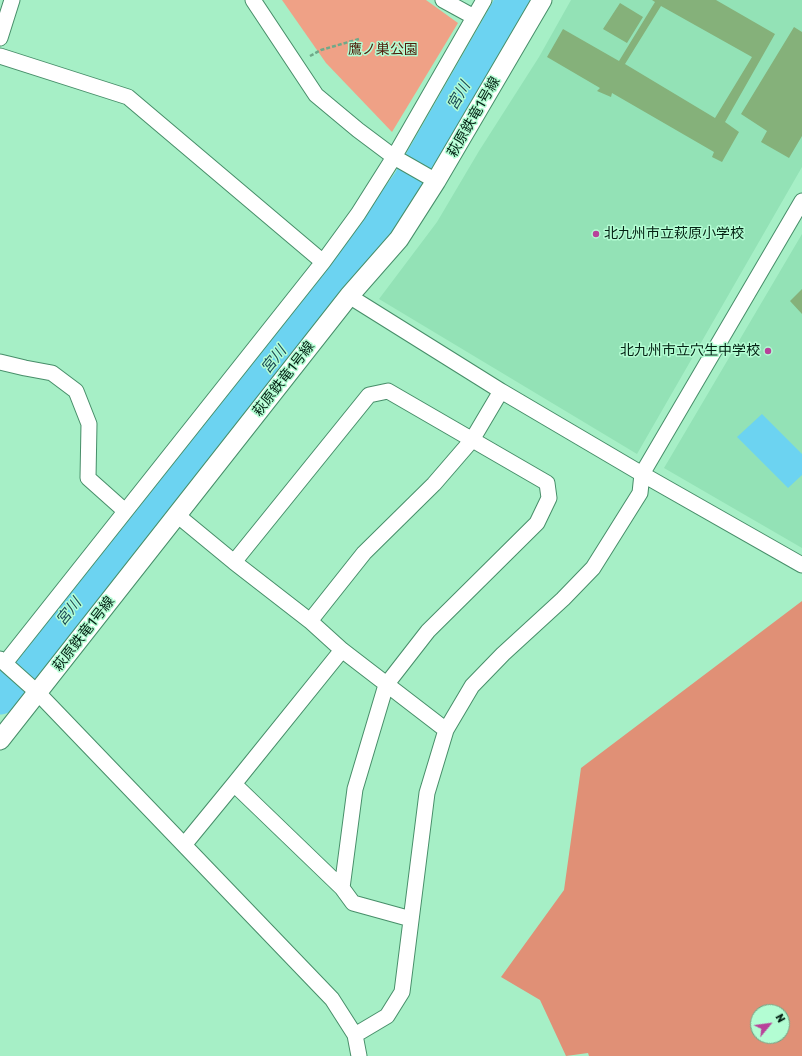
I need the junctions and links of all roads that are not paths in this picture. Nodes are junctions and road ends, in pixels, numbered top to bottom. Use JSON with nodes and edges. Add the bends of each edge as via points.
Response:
{"nodes":[{"id":1,"x":12,"y":0,"type":"edge"},
{"id":2,"x":253,"y":0,"type":"edge"},
{"id":3,"x":443,"y":0,"type":"edge"},
{"id":4,"x":484,"y":0,"type":"edge"},
{"id":5,"x":542,"y":0,"type":"edge"},
{"id":6,"x":474,"y":17,"type":"junction"},
{"id":7,"x":0,"y":38,"type":"edge"},
{"id":8,"x":0,"y":56,"type":"edge"},
{"id":9,"x":394,"y":157,"type":"junction"},
{"id":10,"x":430,"y":177,"type":"junction"},
{"id":11,"x":802,"y":201,"type":"edge"},
{"id":12,"x":323,"y":262,"type":"junction"},
{"id":13,"x":349,"y":296,"type":"junction"},
{"id":14,"x":0,"y":362,"type":"edge"},
{"id":15,"x":501,"y":391,"type":"junction"},
{"id":16,"x":472,"y":440,"type":"junction"},
{"id":17,"x":642,"y":474,"type":"junction"},
{"id":18,"x":125,"y":511,"type":"junction"},
{"id":19,"x":177,"y":515,"type":"junction"},
{"id":20,"x":234,"y":562,"type":"junction"},
{"id":21,"x":802,"y":565,"type":"edge"},
{"id":22,"x":310,"y":621,"type":"junction"},
{"id":23,"x":342,"y":650,"type":"junction"},
{"id":24,"x":2,"y":661,"type":"edge"},
{"id":25,"x":386,"y":685,"type":"junction"},
{"id":26,"x":38,"y":693,"type":"junction"},
{"id":27,"x":446,"y":730,"type":"junction"},
{"id":28,"x":0,"y":740,"type":"edge"},
{"id":29,"x":234,"y":784,"type":"junction"},
{"id":30,"x":184,"y":844,"type":"junction"},
{"id":31,"x":342,"y":888,"type":"junction"},
{"id":32,"x":411,"y":919,"type":"junction"},
{"id":33,"x":355,"y":1035,"type":"junction"},
{"id":34,"x":359,"y":1056,"type":"edge"}],
"edges":[{"from":1,"to":7,"type":"street"},
{"from":2,"to":9,"type":"street","via":[[316,95]]},
{"from":3,"to":6,"type":"street"},
{"from":4,"to":6,"type":"street"},
{"from":5,"to":10,"type":"street","name":"萩原鉄竜1号線"},
{"from":6,"to":9,"type":"street"},
{"from":8,"to":12,"type":"street","via":[[128,96]]},
{"from":9,"to":10,"type":"street"},
{"from":9,"to":12,"type":"street","via":[[358,214]]},
{"from":10,"to":13,"type":"street","name":"萩原鉄竜1号線","via":[[399,240]]},
{"from":11,"to":17,"type":"street"},
{"from":12,"to":18,"type":"street"},
{"from":13,"to":15,"type":"street"},
{"from":13,"to":19,"type":"street","name":"萩原鉄竜1号線"},
{"from":14,"to":18,"type":"street","via":[[52,373],[76,392],[89,424],[88,478]]},
{"from":15,"to":16,"type":"street"},
{"from":15,"to":17,"type":"street"},
{"from":16,"to":20,"type":"street","via":[[388,391],[369,395]]},
{"from":16,"to":22,"type":"street","via":[[434,484],[364,553]]},
{"from":16,"to":25,"type":"street","via":[[547,483],[549,498],[537,523],[428,631]]},
{"from":17,"to":21,"type":"street"},
{"from":17,"to":27,"type":"street","via":[[640,493],[593,568],[472,686]]},
{"from":18,"to":24,"type":"street"},
{"from":19,"to":20,"type":"street"},
{"from":19,"to":26,"type":"street","name":"萩原鉄竜1号線"},
{"from":20,"to":22,"type":"street"},
{"from":22,"to":23,"type":"street"},
{"from":23,"to":25,"type":"street"},
{"from":23,"to":29,"type":"street"},
{"from":24,"to":26,"type":"street"},
{"from":25,"to":27,"type":"street"},
{"from":25,"to":31,"type":"street","via":[[355,789]]},
{"from":26,"to":28,"type":"street","name":"萩原鉄竜1号線"},
{"from":26,"to":30,"type":"street"},
{"from":27,"to":32,"type":"street","via":[[427,793]]},
{"from":29,"to":30,"type":"street"},
{"from":29,"to":31,"type":"street"},
{"from":30,"to":33,"type":"street","via":[[332,999]]},
{"from":31,"to":32,"type":"street","via":[[353,903]]},
{"from":32,"to":33,"type":"street","via":[[402,992],[386,1016]]},
{"from":33,"to":34,"type":"street"}]}
